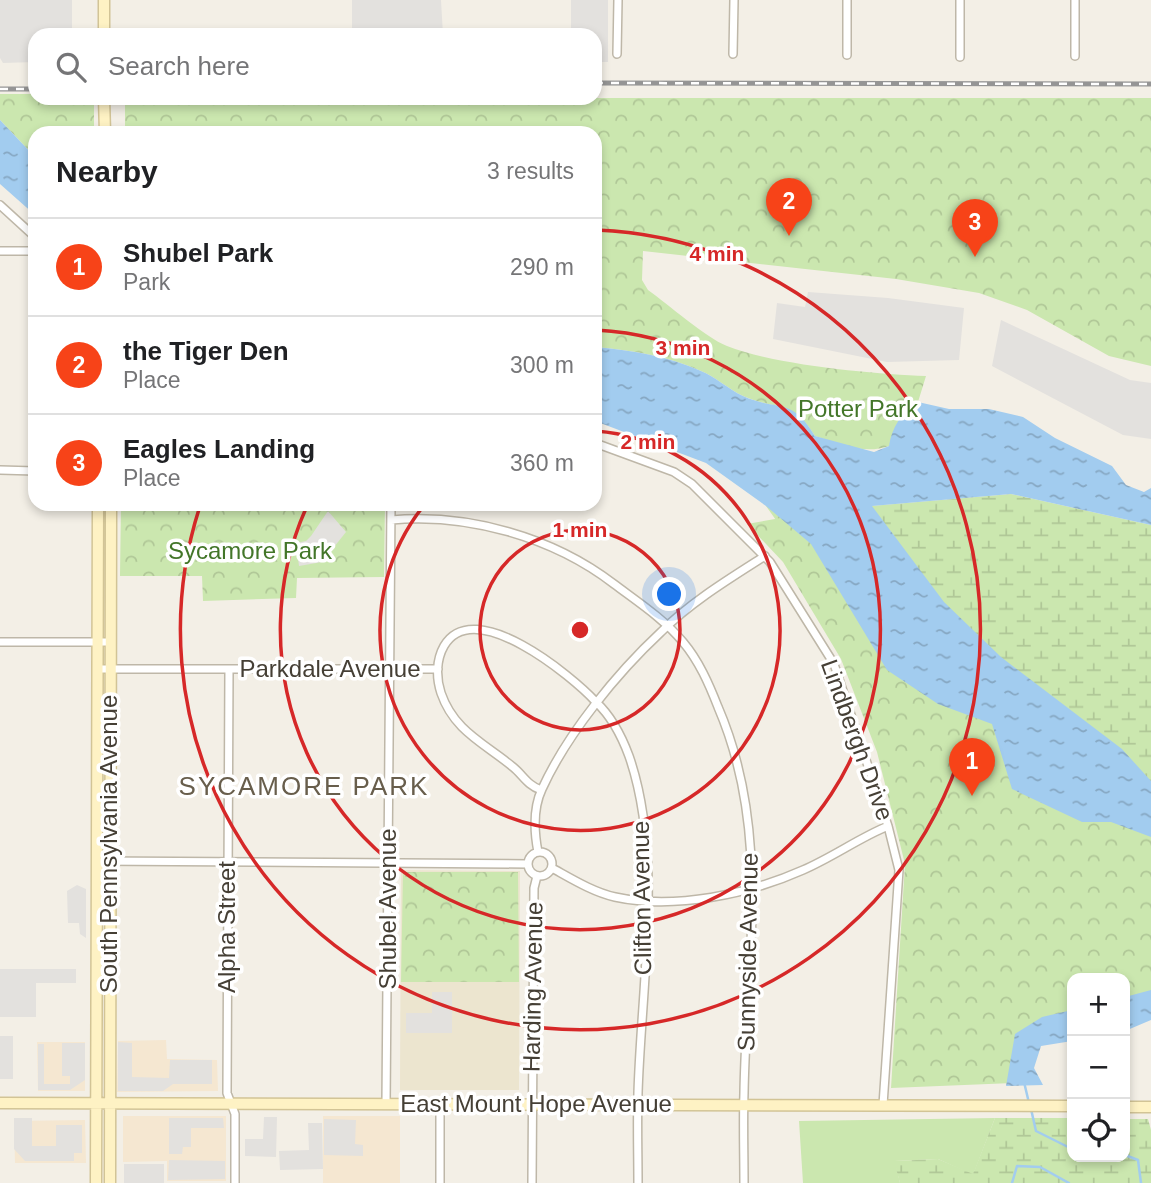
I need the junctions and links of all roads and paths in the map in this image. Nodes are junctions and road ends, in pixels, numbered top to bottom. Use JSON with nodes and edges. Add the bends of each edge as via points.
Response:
{"nodes":[{"id":1,"x":104,"y":0,"type":"edge"},
{"id":2,"x":618,"y":0,"type":"edge"},
{"id":3,"x":734,"y":0,"type":"edge"},
{"id":4,"x":847,"y":0,"type":"edge"},
{"id":5,"x":960,"y":0,"type":"edge"},
{"id":6,"x":1075,"y":0,"type":"edge"},
{"id":7,"x":104,"y":28,"type":"edge"},
{"id":8,"x":617,"y":54,"type":"dead end"},
{"id":9,"x":733,"y":54,"type":"dead end"},
{"id":10,"x":847,"y":55,"type":"dead end"},
{"id":11,"x":960,"y":57,"type":"dead end"},
{"id":12,"x":1075,"y":57,"type":"dead end"},
{"id":13,"x":104,"y":105,"type":"edge"},
{"id":14,"x":105,"y":126,"type":"edge"},
{"id":15,"x":0,"y":205,"type":"edge"},
{"id":16,"x":28,"y":231,"type":"edge"},
{"id":17,"x":0,"y":251,"type":"edge"},
{"id":18,"x":28,"y":251,"type":"edge"},
{"id":19,"x":602,"y":446,"type":"edge"},
{"id":20,"x":0,"y":470,"type":"edge"},
{"id":21,"x":28,"y":471,"type":"edge"},
{"id":22,"x":98,"y":511,"type":"edge"},
{"id":23,"x":111,"y":511,"type":"edge"},
{"id":24,"x":391,"y":511,"type":"edge"},
{"id":25,"x":391,"y":520,"type":"junction"},
{"id":26,"x":765,"y":556,"type":"junction"},
{"id":27,"x":668,"y":625,"type":"junction"},
{"id":28,"x":0,"y":642,"type":"edge"},
{"id":29,"x":97,"y":642,"type":"junction"},
{"id":30,"x":110,"y":642,"type":"junction"},
{"id":31,"x":438,"y":668,"type":"junction"},
{"id":32,"x":97,"y":669,"type":"junction"},
{"id":33,"x":110,"y":669,"type":"junction"},
{"id":34,"x":229,"y":669,"type":"junction"},
{"id":35,"x":391,"y":670,"type":"junction"},
{"id":36,"x":597,"y":702,"type":"junction"},
{"id":37,"x":541,"y":790,"type":"junction"},
{"id":38,"x":888,"y":825,"type":"junction"},
{"id":39,"x":538,"y":852,"type":"junction"},
{"id":40,"x":96,"y":861,"type":"junction"},
{"id":41,"x":109,"y":861,"type":"junction"},
{"id":42,"x":228,"y":861,"type":"junction"},
{"id":43,"x":388,"y":862,"type":"junction"},
{"id":44,"x":528,"y":864,"type":"junction"},
{"id":45,"x":552,"y":868,"type":"junction"},
{"id":46,"x":537,"y":876,"type":"junction"},
{"id":47,"x":754,"y":887,"type":"junction"},
{"id":48,"x":646,"y":900,"type":"junction"},
{"id":49,"x":0,"y":1103,"type":"edge"},
{"id":50,"x":94,"y":1103,"type":"junction"},
{"id":51,"x":108,"y":1103,"type":"junction"},
{"id":52,"x":231,"y":1104,"type":"junction"},
{"id":53,"x":386,"y":1104,"type":"junction"},
{"id":54,"x":440,"y":1104,"type":"junction"},
{"id":55,"x":532,"y":1104,"type":"junction"},
{"id":56,"x":744,"y":1104,"type":"junction"},
{"id":57,"x":638,"y":1105,"type":"junction"},
{"id":58,"x":883,"y":1105,"type":"junction"},
{"id":59,"x":1067,"y":1107,"type":"edge"},
{"id":60,"x":1130,"y":1107,"type":"edge"},
{"id":61,"x":1151,"y":1107,"type":"edge"},
{"id":62,"x":96,"y":1183,"type":"edge"},
{"id":63,"x":110,"y":1183,"type":"edge"},
{"id":64,"x":234,"y":1183,"type":"edge"},
{"id":65,"x":440,"y":1183,"type":"edge"},
{"id":66,"x":532,"y":1183,"type":"edge"},
{"id":67,"x":638,"y":1183,"type":"edge"},
{"id":68,"x":744,"y":1183,"type":"edge"}],
"edges":[{"from":1,"to":7,"type":"main road"},
{"from":2,"to":8,"type":"street"},
{"from":3,"to":9,"type":"street"},
{"from":4,"to":10,"type":"street"},
{"from":5,"to":11,"type":"street"},
{"from":6,"to":12,"type":"street"},
{"from":13,"to":14,"type":"main road"},
{"from":15,"to":16,"type":"street"},
{"from":17,"to":18,"type":"street"},
{"from":19,"to":26,"type":"street","name":"Lindbergh Drive","via":[[684,477]]},
{"from":20,"to":21,"type":"street"},
{"from":22,"to":29,"type":"main road","name":"South Pennsylvania Avenue"},
{"from":23,"to":30,"type":"main road","name":"South Pennsylvania Avenue"},
{"from":24,"to":25,"type":"street","name":"Shubel Avenue"},
{"from":25,"to":27,"type":"street","name":"Sunnyside Avenue","via":[[475,524],[536,540],[598,572]]},
{"from":25,"to":35,"type":"street","name":"Shubel Avenue"},
{"from":26,"to":27,"type":"street"},
{"from":26,"to":38,"type":"street","name":"Lindbergh Drive","via":[[834,664]]},
{"from":27,"to":36,"type":"street"},
{"from":27,"to":47,"type":"street","name":"Sunnyside Avenue","via":[[702,670],[737,756]]},
{"from":28,"to":29,"type":"street"},
{"from":29,"to":30,"type":"street"},
{"from":29,"to":32,"type":"main road","name":"South Pennsylvania Avenue"},
{"from":30,"to":33,"type":"main road","name":"South Pennsylvania Avenue"},
{"from":31,"to":35,"type":"street","name":"Parkdale Avenue"},
{"from":31,"to":36,"type":"street","name":"Clifton Avenue","via":[[441,653],[453,636],[482,631],[541,654]]},
{"from":31,"to":37,"type":"street","name":"Parkdale Avenue","via":[[440,690],[458,724]]},
{"from":32,"to":33,"type":"street","name":"Parkdale Avenue"},
{"from":32,"to":40,"type":"main road","name":"South Pennsylvania Avenue"},
{"from":33,"to":34,"type":"street","name":"Parkdale Avenue"},
{"from":33,"to":41,"type":"main road","name":"South Pennsylvania Avenue"},
{"from":34,"to":35,"type":"street","name":"Parkdale Avenue"},
{"from":34,"to":42,"type":"street","name":"Alpha Street"},
{"from":35,"to":43,"type":"street","name":"Shubel Avenue"},
{"from":36,"to":37,"type":"street"},
{"from":36,"to":48,"type":"street","name":"Clifton Avenue","via":[[617,730],[637,787],[645,839]]},
{"from":37,"to":39,"type":"street","via":[[535,826]]},
{"from":38,"to":47,"type":"street","via":[[803,870]]},
{"from":38,"to":58,"type":"street","name":"Lindbergh Drive","via":[[899,870]]},
{"from":39,"to":44,"type":"street"},
{"from":39,"to":45,"type":"street","via":[[550,856]]},
{"from":40,"to":41,"type":"street"},
{"from":40,"to":50,"type":"main road","name":"South Pennsylvania Avenue"},
{"from":41,"to":42,"type":"street"},
{"from":41,"to":51,"type":"main road","name":"South Pennsylvania Avenue"},
{"from":42,"to":43,"type":"street"},
{"from":42,"to":52,"type":"street","name":"Alpha Street","via":[[227,1093]]},
{"from":43,"to":44,"type":"street"},
{"from":43,"to":53,"type":"street","name":"Shubel Avenue"},
{"from":44,"to":46,"type":"street"},
{"from":45,"to":46,"type":"street"},
{"from":45,"to":48,"type":"street","via":[[615,897]]},
{"from":46,"to":55,"type":"street","name":"Harding Avenue"},
{"from":47,"to":48,"type":"street","via":[[710,897]]},
{"from":47,"to":56,"type":"street","name":"Sunnyside Avenue"},
{"from":48,"to":57,"type":"street","name":"Clifton Avenue"},
{"from":49,"to":50,"type":"main road","name":"East Mount Hope Avenue"},
{"from":50,"to":51,"type":"main road","name":"East Mount Hope Avenue"},
{"from":50,"to":62,"type":"main road","name":"South Pennsylvania Avenue"},
{"from":51,"to":52,"type":"main road","name":"East Mount Hope Avenue"},
{"from":51,"to":63,"type":"main road","name":"South Pennsylvania Avenue"},
{"from":52,"to":53,"type":"main road","name":"East Mount Hope Avenue"},
{"from":52,"to":64,"type":"street","name":"Alpha Street","via":[[235,1115]]},
{"from":53,"to":54,"type":"main road","name":"East Mount Hope Avenue"},
{"from":54,"to":55,"type":"main road","name":"East Mount Hope Avenue"},
{"from":54,"to":65,"type":"street"},
{"from":55,"to":57,"type":"main road","name":"East Mount Hope Avenue"},
{"from":55,"to":66,"type":"street","name":"Harding Avenue"},
{"from":56,"to":57,"type":"main road","name":"East Mount Hope Avenue"},
{"from":56,"to":58,"type":"main road","name":"East Mount Hope Avenue"},
{"from":56,"to":68,"type":"street","name":"Sunnyside Avenue"},
{"from":57,"to":67,"type":"street","name":"Clifton Avenue"},
{"from":58,"to":59,"type":"main road","name":"East Mount Hope Avenue"},
{"from":60,"to":61,"type":"main road"}]}
